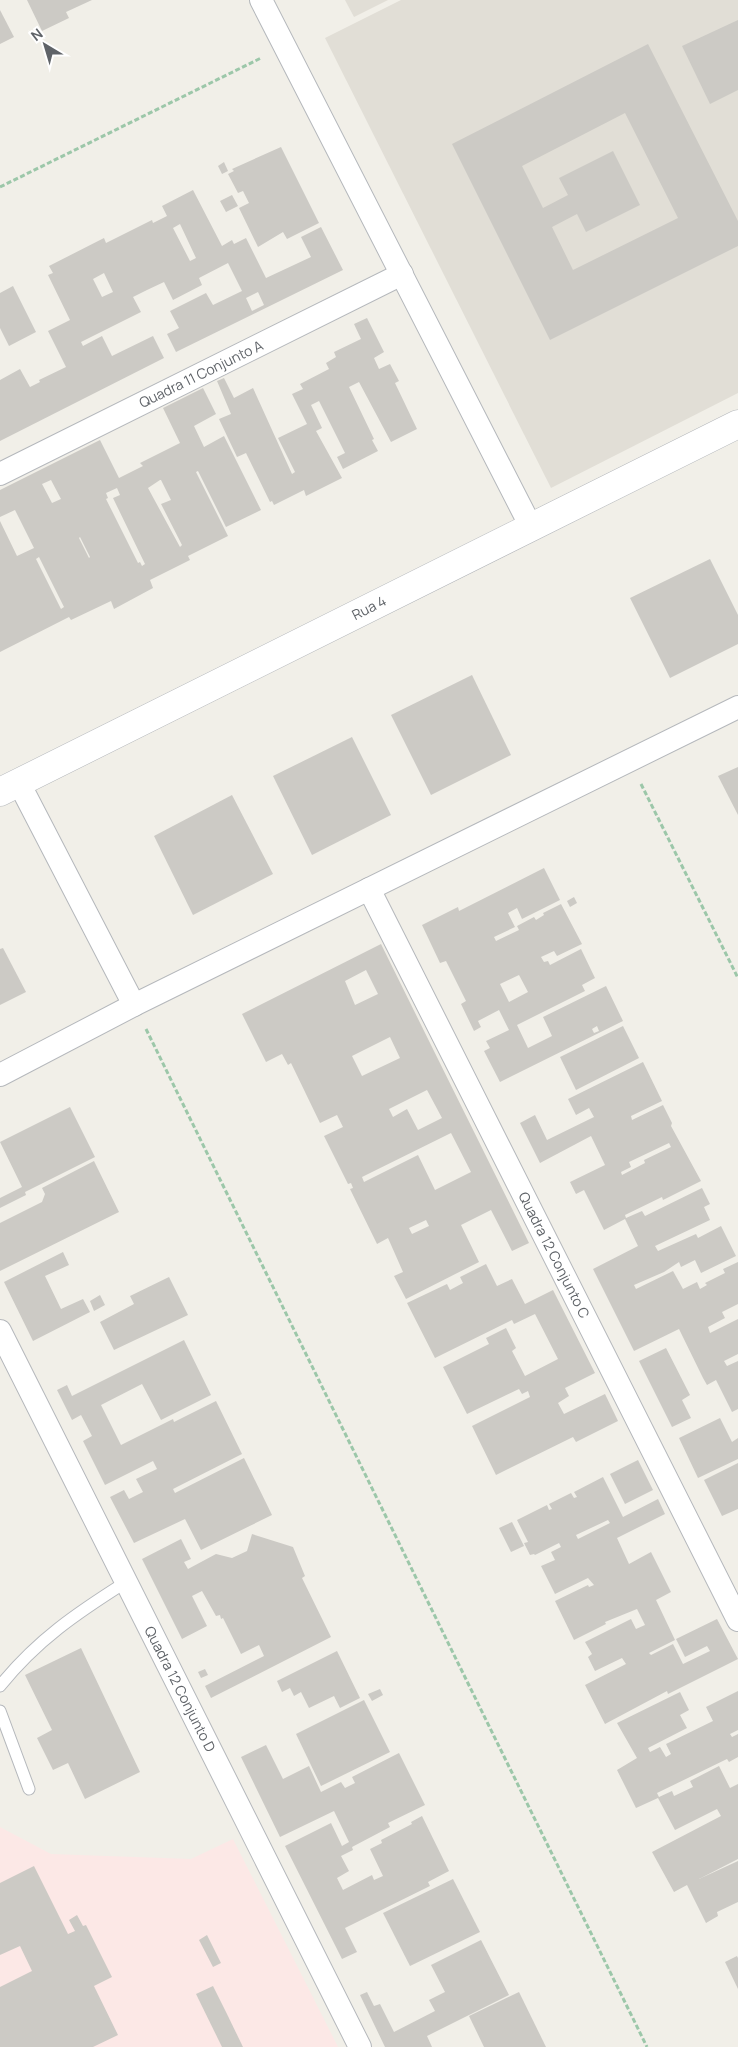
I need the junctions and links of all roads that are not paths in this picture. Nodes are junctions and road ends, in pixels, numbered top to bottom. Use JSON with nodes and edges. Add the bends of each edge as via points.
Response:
{"nodes":[{"id":1,"x":261,"y":0,"type":"edge"},
{"id":2,"x":402,"y":274,"type":"junction"},
{"id":3,"x":738,"y":424,"type":"edge"},
{"id":4,"x":0,"y":474,"type":"edge"},
{"id":5,"x":531,"y":527,"type":"junction"},
{"id":6,"x":738,"y":706,"type":"edge"},
{"id":7,"x":9,"y":788,"type":"edge"},
{"id":8,"x":369,"y":889,"type":"junction"},
{"id":9,"x":134,"y":1006,"type":"junction"},
{"id":10,"x":0,"y":1075,"type":"edge"},
{"id":11,"x":0,"y":1331,"type":"edge"},
{"id":12,"x":126,"y":1582,"type":"junction"},
{"id":13,"x":738,"y":1620,"type":"edge"},
{"id":14,"x":0,"y":1686,"type":"edge"},
{"id":15,"x":0,"y":1711,"type":"edge"},
{"id":16,"x":29,"y":1789,"type":"dead end"},
{"id":17,"x":360,"y":2047,"type":"edge"}],
"edges":[{"from":1,"to":2,"type":"street"},
{"from":2,"to":4,"type":"street","name":"Quadra 11 Conjunto A"},
{"from":2,"to":5,"type":"street"},
{"from":3,"to":5,"type":"street","name":"Rua 4"},
{"from":5,"to":7,"type":"street","name":"Rua 4"},
{"from":6,"to":8,"type":"street"},
{"from":7,"to":9,"type":"street"},
{"from":8,"to":9,"type":"street"},
{"from":8,"to":13,"type":"street","name":"Quadra 12 Conjunto C"},
{"from":9,"to":10,"type":"street"},
{"from":11,"to":12,"type":"street","name":"Quadra 12 Conjunto D"},
{"from":12,"to":14,"type":"lane","via":[[39,1643]]},
{"from":12,"to":17,"type":"street","name":"Quadra 12 Conjunto D"},
{"from":15,"to":16,"type":"lane"}]}
